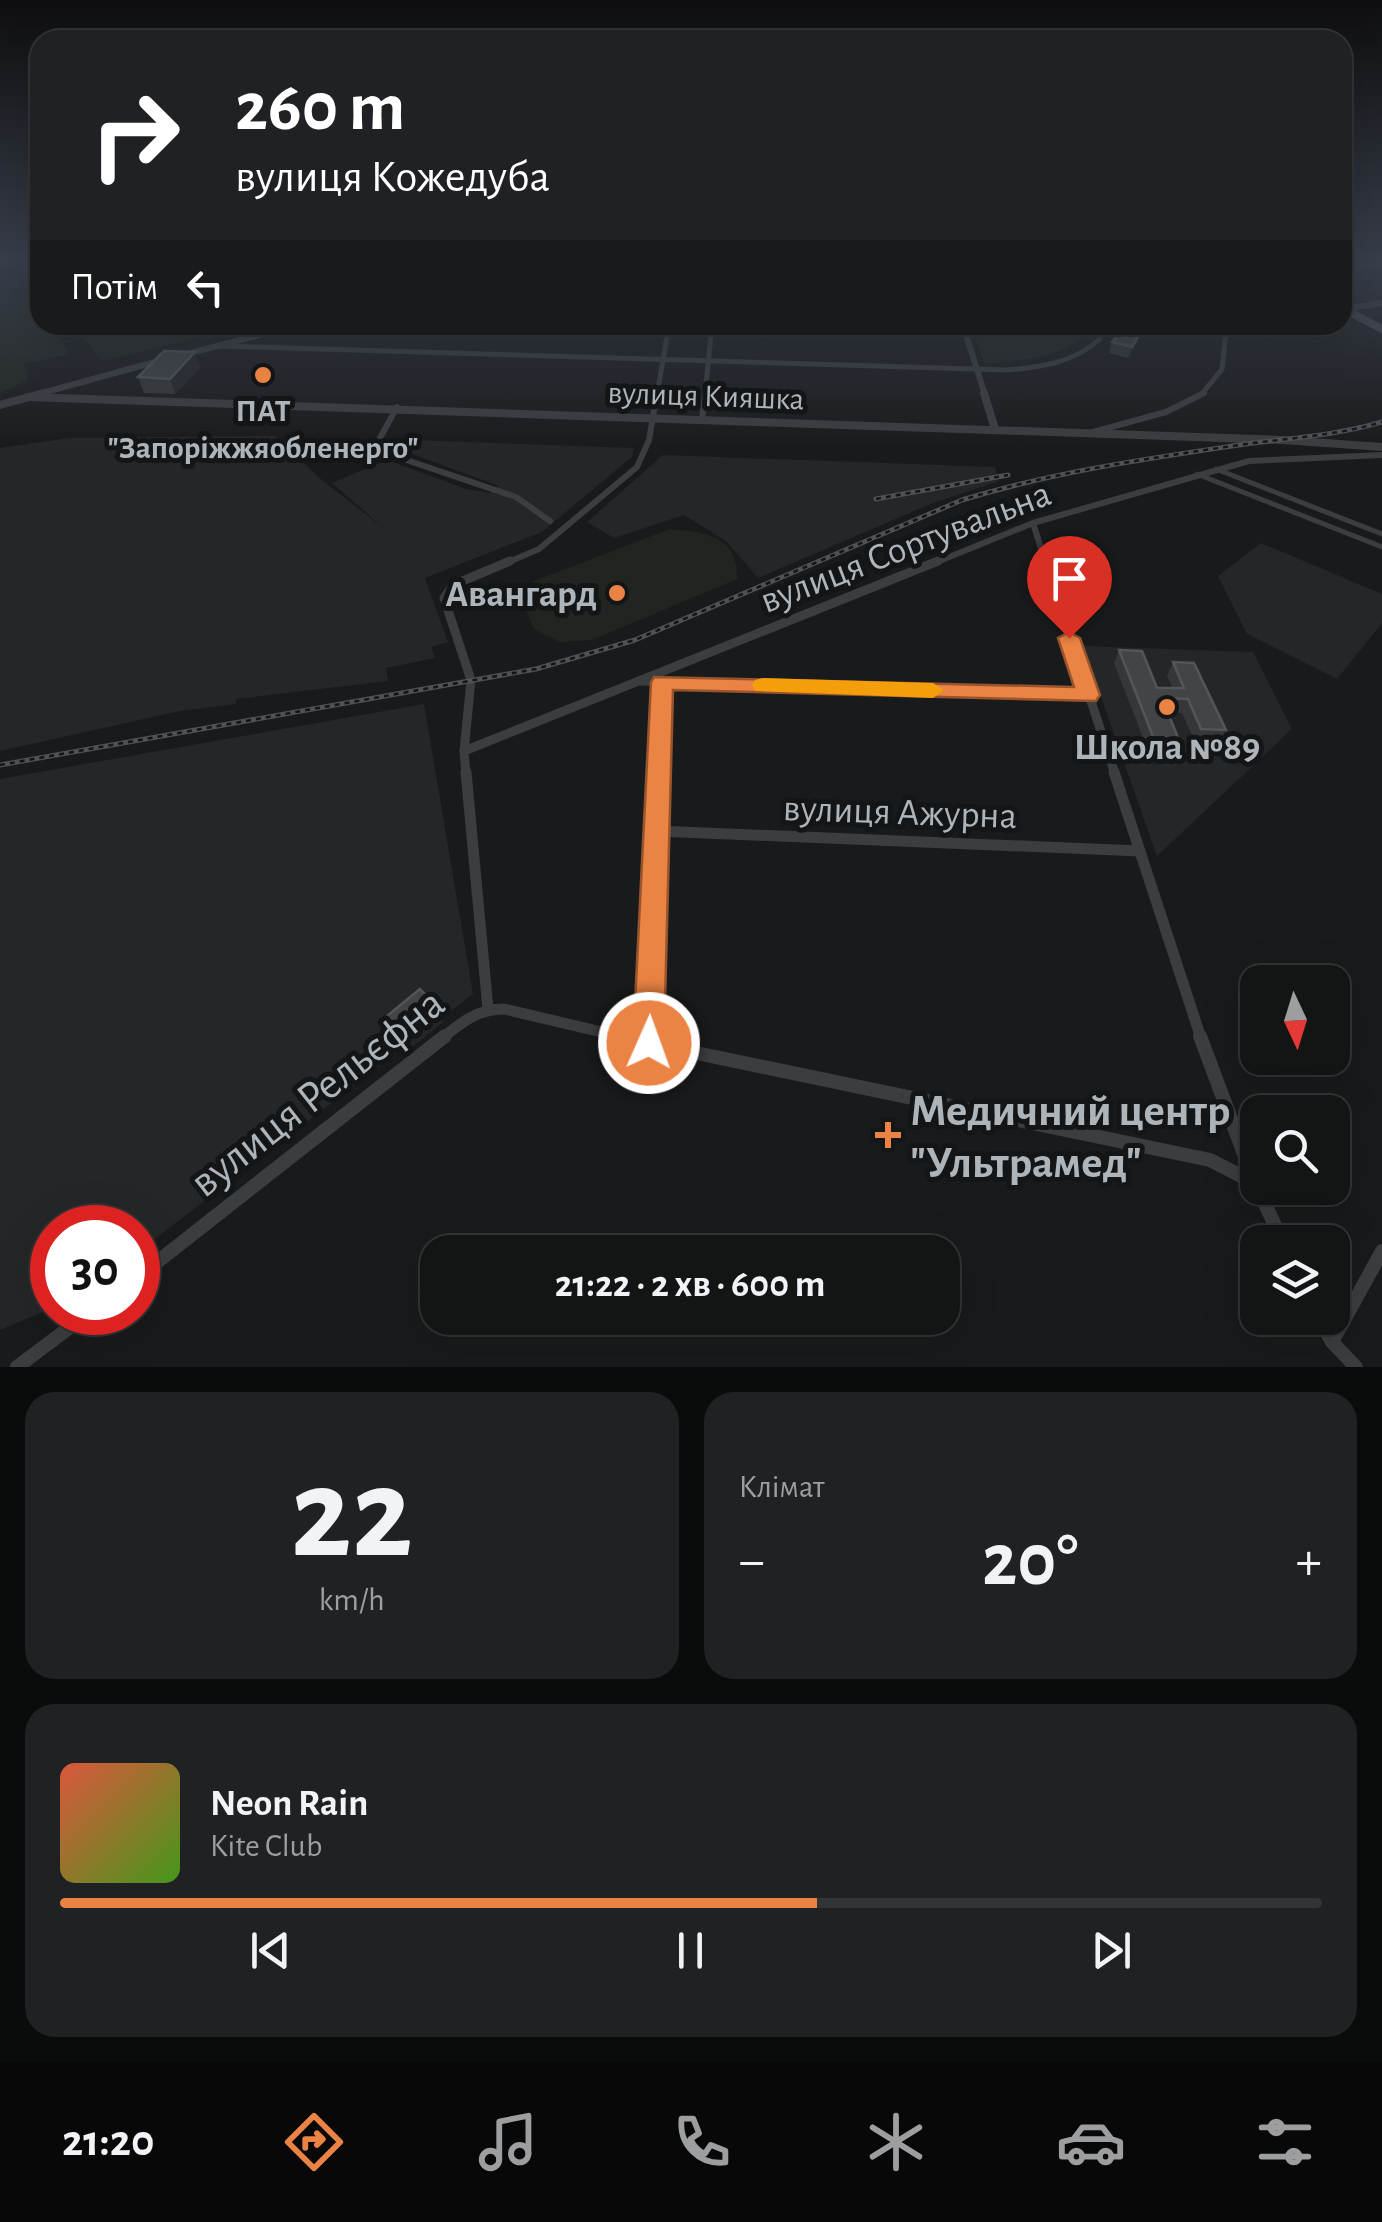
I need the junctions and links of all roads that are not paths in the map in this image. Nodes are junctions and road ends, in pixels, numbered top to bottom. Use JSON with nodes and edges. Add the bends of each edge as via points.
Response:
{"nodes":[{"id":1,"x":259,"y":335,"type":"edge"},
{"id":2,"x":667,"y":335,"type":"edge"},
{"id":3,"x":711,"y":335,"type":"edge"},
{"id":4,"x":966,"y":335,"type":"edge"},
{"id":5,"x":1100,"y":335,"type":"edge"},
{"id":6,"x":1226,"y":335,"type":"edge"},
{"id":7,"x":217,"y":346,"type":"junction"},
{"id":8,"x":662,"y":359,"type":"junction"},
{"id":9,"x":709,"y":361,"type":"junction"},
{"id":10,"x":978,"y":370,"type":"junction"},
{"id":11,"x":28,"y":397,"type":"junction"},
{"id":12,"x":0,"y":405,"type":"edge"},
{"id":13,"x":397,"y":407,"type":"junction"},
{"id":14,"x":651,"y":418,"type":"junction"},
{"id":15,"x":702,"y":420,"type":"junction"},
{"id":16,"x":995,"y":430,"type":"junction"},
{"id":17,"x":1090,"y":433,"type":"junction"},
{"id":18,"x":1382,"y":447,"type":"edge"},
{"id":19,"x":1382,"y":455,"type":"edge"},
{"id":20,"x":1216,"y":469,"type":"junction"},
{"id":21,"x":1197,"y":474,"type":"junction"},
{"id":22,"x":550,"y":521,"type":"dead end"},
{"id":23,"x":1032,"y":523,"type":"junction"},
{"id":24,"x":1382,"y":534,"type":"edge"},
{"id":25,"x":1382,"y":546,"type":"edge"},
{"id":26,"x":638,"y":681,"type":"junction"},
{"id":27,"x":662,"y":682,"type":"junction"},
{"id":28,"x":1088,"y":695,"type":"junction"},
{"id":29,"x":464,"y":751,"type":"junction"},
{"id":30,"x":658,"y":830,"type":"junction"},
{"id":31,"x":1140,"y":850,"type":"junction"},
{"id":32,"x":488,"y":1009,"type":"junction"},
{"id":33,"x":649,"y":1043,"type":"junction"},
{"id":34,"x":1240,"y":1143,"type":"edge"},
{"id":35,"x":1240,"y":1176,"type":"edge"},
{"id":36,"x":1382,"y":1251,"type":"edge"},
{"id":37,"x":160,"y":1259,"type":"edge"},
{"id":38,"x":60,"y":1335,"type":"edge"},
{"id":39,"x":1328,"y":1335,"type":"edge"},
{"id":40,"x":1332,"y":1342,"type":"junction"},
{"id":41,"x":18,"y":1367,"type":"edge"},
{"id":42,"x":1356,"y":1367,"type":"edge"}],
"edges":[{"from":1,"to":7,"type":"street"},
{"from":2,"to":8,"type":"street"},
{"from":3,"to":9,"type":"street"},
{"from":4,"to":10,"type":"street"},
{"from":5,"to":10,"type":"street","via":[[1078,357],[1037,368]]},
{"from":6,"to":17,"type":"street","via":[[1222,373],[1210,387],[1171,411]]},
{"from":7,"to":8,"type":"street"},
{"from":7,"to":11,"type":"street"},
{"from":8,"to":9,"type":"street"},
{"from":8,"to":14,"type":"street"},
{"from":9,"to":10,"type":"street"},
{"from":9,"to":15,"type":"street"},
{"from":10,"to":16,"type":"street"},
{"from":11,"to":12,"type":"street"},
{"from":11,"to":13,"type":"street","name":"вулиця Кияшка"},
{"from":13,"to":14,"type":"street","name":"вулиця Кияшка"},
{"from":13,"to":22,"type":"street","via":[[374,449],[516,497]]},
{"from":14,"to":15,"type":"street","name":"вулиця Кияшка"},
{"from":14,"to":29,"type":"street","via":[[637,467],[572,525],[527,557],[447,590],[471,680]]},
{"from":15,"to":16,"type":"street","name":"вулиця Кияшка"},
{"from":16,"to":17,"type":"street","name":"вулиця Кияшка"},
{"from":17,"to":18,"type":"street","name":"вулиця Кияшка"},
{"from":19,"to":20,"type":"street","name":"вулиця Сортувальна","via":[[1249,461]]},
{"from":20,"to":21,"type":"street","name":"вулиця Сортувальна"},
{"from":20,"to":24,"type":"street"},
{"from":21,"to":23,"type":"street","name":"вулиця Сортувальна"},
{"from":21,"to":25,"type":"street"},
{"from":23,"to":26,"type":"street","name":"вулиця Сортувальна"},
{"from":23,"to":28,"type":"street"},
{"from":26,"to":27,"type":"street"},
{"from":26,"to":29,"type":"street","name":"вулиця Сортувальна"},
{"from":27,"to":28,"type":"street"},
{"from":27,"to":30,"type":"street"},
{"from":28,"to":31,"type":"street"},
{"from":29,"to":32,"type":"street"},
{"from":30,"to":31,"type":"street","name":"вулиця Ажурна"},
{"from":30,"to":33,"type":"street"},
{"from":31,"to":34,"type":"street"},
{"from":32,"to":33,"type":"street","name":"вулиця Рельєфна"},
{"from":32,"to":37,"type":"street","name":"вулиця Рельєфна","via":[[466,1019]]},
{"from":33,"to":35,"type":"street","name":"вулиця Рельєфна","via":[[1194,1156]]},
{"from":36,"to":40,"type":"street"},
{"from":38,"to":41,"type":"street"},
{"from":39,"to":40,"type":"street"},
{"from":40,"to":42,"type":"street"}]}
